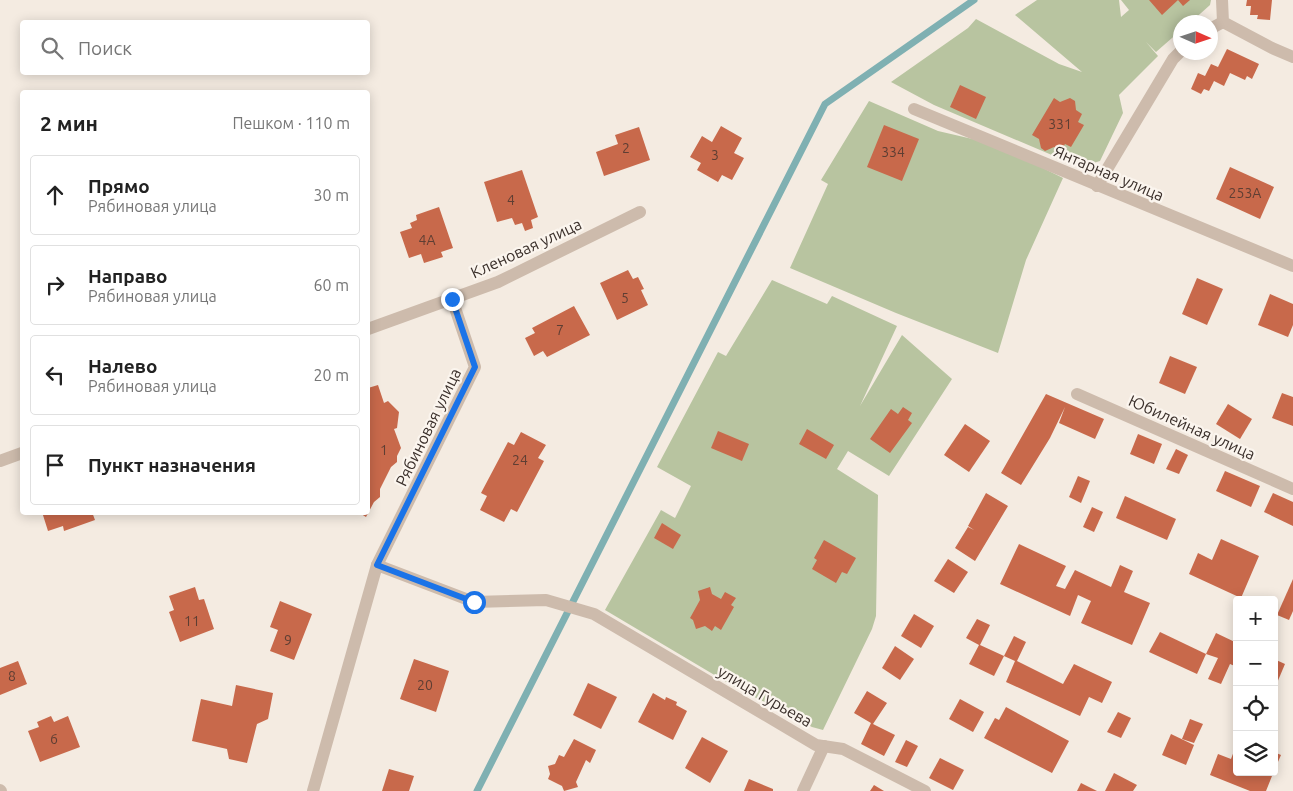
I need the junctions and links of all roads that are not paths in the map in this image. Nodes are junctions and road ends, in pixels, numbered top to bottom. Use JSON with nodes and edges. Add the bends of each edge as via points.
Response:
{"nodes":[{"id":1,"x":1222,"y":0,"type":"edge"},
{"id":2,"x":1224,"y":22,"type":"junction"},
{"id":3,"x":1218,"y":25,"type":"edge"},
{"id":4,"x":1293,"y":57,"type":"edge"},
{"id":5,"x":1173,"y":59,"type":"edge"},
{"id":6,"x":914,"y":109,"type":"dead end"},
{"id":7,"x":1097,"y":186,"type":"junction"},
{"id":8,"x":640,"y":212,"type":"dead end"},
{"id":9,"x":1293,"y":266,"type":"edge"},
{"id":10,"x":452,"y":299,"type":"junction"},
{"id":11,"x":370,"y":328,"type":"edge"},
{"id":12,"x":1078,"y":394,"type":"dead end"},
{"id":13,"x":20,"y":454,"type":"edge"},
{"id":14,"x":0,"y":461,"type":"edge"},
{"id":15,"x":1293,"y":489,"type":"edge"},
{"id":16,"x":377,"y":565,"type":"junction"},
{"id":17,"x":824,"y":746,"type":"junction"},
{"id":18,"x":313,"y":791,"type":"edge"},
{"id":19,"x":803,"y":791,"type":"edge"},
{"id":20,"x":925,"y":791,"type":"edge"}],
"edges":[{"from":1,"to":2,"type":"street"},
{"from":2,"to":3,"type":"street"},
{"from":2,"to":4,"type":"street"},
{"from":5,"to":7,"type":"street"},
{"from":6,"to":7,"type":"street","name":"Янтарная улица"},
{"from":7,"to":9,"type":"street","name":"Янтарная улица"},
{"from":8,"to":10,"type":"street","name":"Кленовая улица","via":[[498,282]]},
{"from":10,"to":11,"type":"street","name":"Кленовая улица"},
{"from":10,"to":16,"type":"street","name":"Рябиновая улица","via":[[475,367]]},
{"from":12,"to":15,"type":"street","name":"Юбилейная улица"},
{"from":13,"to":14,"type":"street"},
{"from":16,"to":17,"type":"street","name":"улица Гурьева","via":[[474,602],[546,600],[594,614],[816,745]]},
{"from":16,"to":18,"type":"street","name":"Рябиновая улица"},
{"from":17,"to":19,"type":"street"},
{"from":17,"to":20,"type":"street","name":"улица Гурьева","via":[[843,749]]}]}
